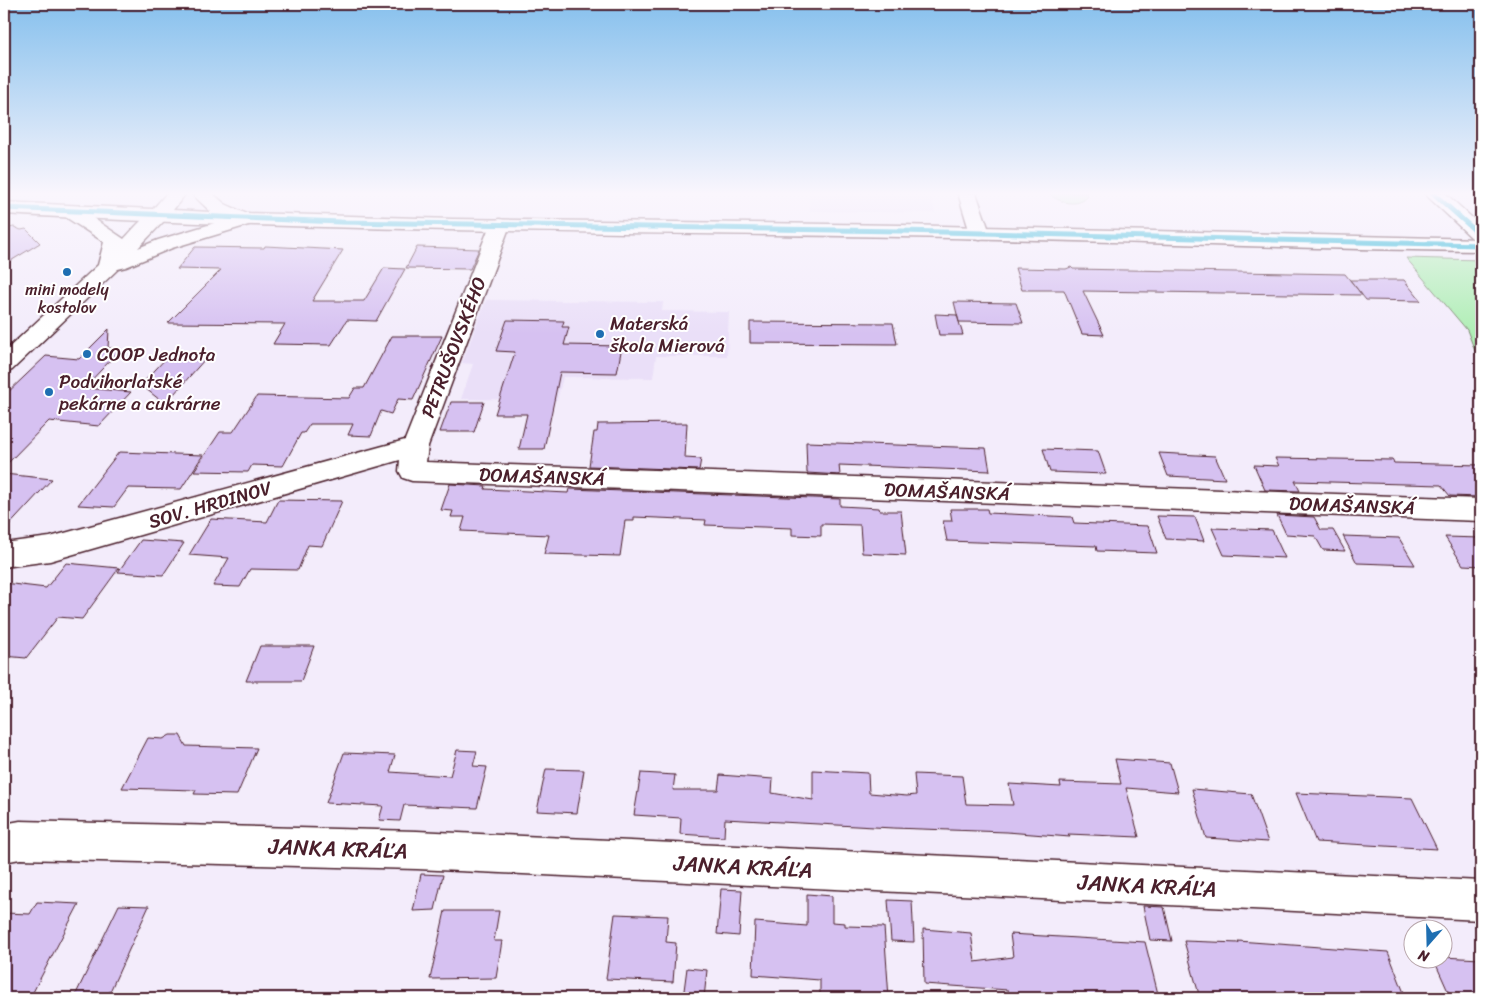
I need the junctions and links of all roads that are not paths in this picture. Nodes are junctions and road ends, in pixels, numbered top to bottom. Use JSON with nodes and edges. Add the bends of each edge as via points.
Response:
{"nodes":[{"id":1,"x":115,"y":240,"type":"edge"},
{"id":2,"x":135,"y":240,"type":"edge"},
{"id":3,"x":179,"y":240,"type":"edge"},
{"id":4,"x":495,"y":240,"type":"edge"},
{"id":5,"x":1262,"y":240,"type":"edge"},
{"id":6,"x":1481,"y":245,"type":"edge"},
{"id":7,"x":108,"y":267,"type":"junction"},
{"id":8,"x":4,"y":365,"type":"edge"},
{"id":9,"x":414,"y":458,"type":"junction"},
{"id":10,"x":1481,"y":510,"type":"edge"},
{"id":11,"x":4,"y":555,"type":"edge"},
{"id":12,"x":4,"y":843,"type":"edge"},
{"id":13,"x":1481,"y":901,"type":"edge"}],
"edges":[{"from":1,"to":7,"type":"street"},
{"from":2,"to":7,"type":"street"},
{"from":3,"to":7,"type":"street"},
{"from":4,"to":9,"type":"street","name":"PETRUŠOVSKÉHO"},
{"from":5,"to":6,"type":"street"},
{"from":7,"to":8,"type":"street"},
{"from":9,"to":10,"type":"street","name":"DOMAŠANSKÁ"},
{"from":9,"to":11,"type":"street","name":"SOV. HRDINOV","via":[[50,549]]},
{"from":12,"to":13,"type":"street","name":"JANKA KRÁĽA","via":[[20,840],[417,850]]}]}
